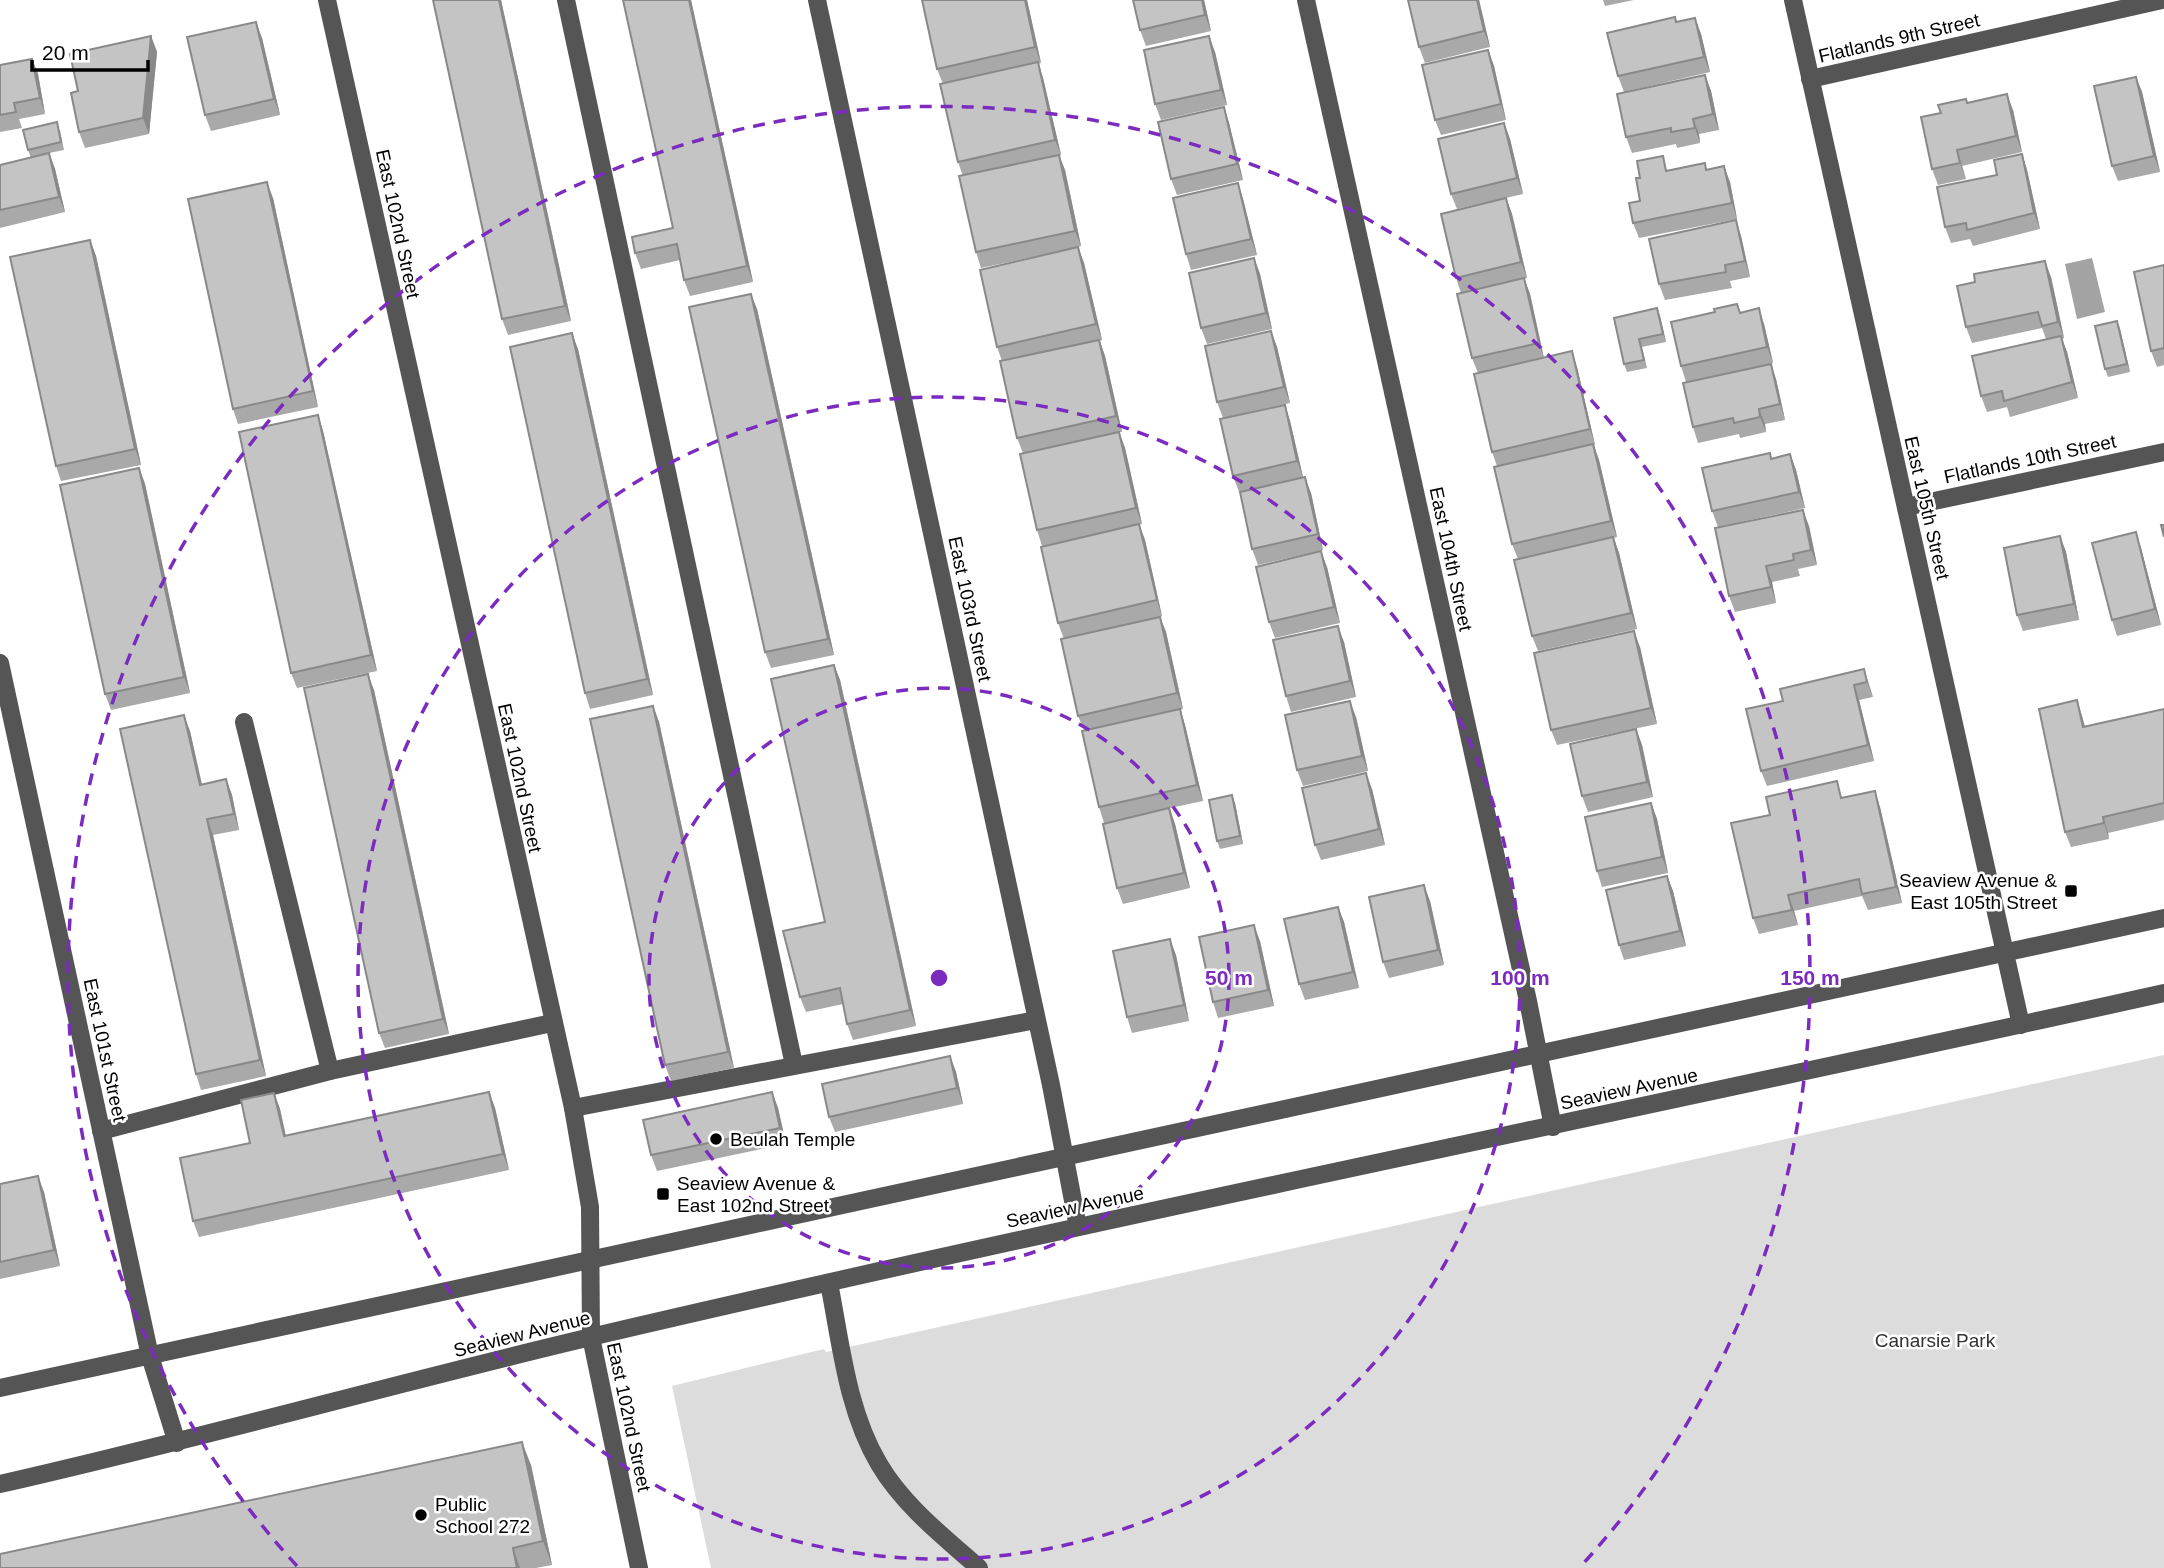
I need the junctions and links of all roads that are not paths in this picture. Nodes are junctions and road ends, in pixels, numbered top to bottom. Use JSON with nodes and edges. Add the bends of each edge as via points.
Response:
{"nodes":[{"id":1,"x":327,"y":0,"type":"edge"},
{"id":2,"x":566,"y":0,"type":"edge"},
{"id":3,"x":817,"y":0,"type":"edge"},
{"id":4,"x":1306,"y":0,"type":"edge"},
{"id":5,"x":1793,"y":0,"type":"edge"},
{"id":6,"x":2162,"y":0,"type":"edge"},
{"id":7,"x":1810,"y":79,"type":"junction"},
{"id":8,"x":2164,"y":452,"type":"edge"},
{"id":9,"x":1906,"y":507,"type":"junction"},
{"id":10,"x":0,"y":663,"type":"edge"},
{"id":11,"x":244,"y":722,"type":"dead end"},
{"id":12,"x":2164,"y":918,"type":"edge"},
{"id":13,"x":2005,"y":952,"type":"junction"},
{"id":14,"x":2164,"y":993,"type":"edge"},
{"id":15,"x":1037,"y":1020,"type":"junction"},
{"id":16,"x":552,"y":1023,"type":"junction"},
{"id":17,"x":2021,"y":1025,"type":"junction"},
{"id":18,"x":1540,"y":1055,"type":"junction"},
{"id":19,"x":794,"y":1065,"type":"junction"},
{"id":20,"x":330,"y":1071,"type":"junction"},
{"id":21,"x":573,"y":1108,"type":"junction"},
{"id":22,"x":1553,"y":1127,"type":"junction"},
{"id":23,"x":101,"y":1131,"type":"junction"},
{"id":24,"x":1065,"y":1155,"type":"junction"},
{"id":25,"x":1078,"y":1227,"type":"junction"},
{"id":26,"x":589,"y":1262,"type":"junction"},
{"id":27,"x":829,"y":1283,"type":"junction"},
{"id":28,"x":591,"y":1337,"type":"junction"},
{"id":29,"x":150,"y":1356,"type":"junction"},
{"id":30,"x":0,"y":1388,"type":"edge"},
{"id":31,"x":177,"y":1443,"type":"junction"},
{"id":32,"x":0,"y":1484,"type":"edge"},
{"id":33,"x":639,"y":1568,"type":"edge"},
{"id":34,"x":979,"y":1568,"type":"edge"}],
"edges":[{"from":1,"to":16,"type":"street","name":"East 102nd Street"},
{"from":2,"to":19,"type":"street"},
{"from":3,"to":15,"type":"street","name":"East 103rd Street"},
{"from":4,"to":18,"type":"street","name":"East 104th Street"},
{"from":5,"to":7,"type":"street","name":"East 105th Street"},
{"from":6,"to":7,"type":"street","name":"Flatlands 9th Street"},
{"from":7,"to":9,"type":"street","name":"East 105th Street"},
{"from":8,"to":9,"type":"street","name":"Flatlands 10th Street"},
{"from":9,"to":13,"type":"street","name":"East 105th Street"},
{"from":10,"to":23,"type":"street","name":"East 101st Street"},
{"from":11,"to":20,"type":"street"},
{"from":12,"to":13,"type":"street"},
{"from":13,"to":17,"type":"street","name":"East 105th Street"},
{"from":13,"to":18,"type":"street"},
{"from":14,"to":17,"type":"street","name":"Seaview Avenue"},
{"from":15,"to":19,"type":"street"},
{"from":15,"to":24,"type":"street","name":"East 103rd Street"},
{"from":16,"to":20,"type":"street"},
{"from":16,"to":21,"type":"street","name":"East 102nd Street"},
{"from":17,"to":22,"type":"street","name":"Seaview Avenue"},
{"from":18,"to":22,"type":"street","name":"East 104th Street"},
{"from":18,"to":24,"type":"street"},
{"from":19,"to":21,"type":"street"},
{"from":20,"to":23,"type":"street"},
{"from":21,"to":26,"type":"street","name":"East 102nd Street","via":[[590,1207]]},
{"from":22,"to":25,"type":"street","name":"Seaview Avenue"},
{"from":23,"to":29,"type":"street","name":"East 101st Street"},
{"from":24,"to":25,"type":"street","name":"East 103rd Street"},
{"from":24,"to":26,"type":"street"},
{"from":25,"to":27,"type":"street","name":"Seaview Avenue"},
{"from":26,"to":28,"type":"street","name":"East 102nd Street"},
{"from":26,"to":29,"type":"street"},
{"from":27,"to":28,"type":"street","name":"Seaview Avenue"},
{"from":27,"to":34,"type":"street","via":[[857,1419],[879,1466],[918,1513]]},
{"from":28,"to":31,"type":"street","name":"Seaview Avenue"},
{"from":28,"to":33,"type":"street","name":"East 102nd Street"},
{"from":29,"to":30,"type":"street"},
{"from":29,"to":31,"type":"street","name":"East 101st Street"},
{"from":31,"to":32,"type":"street","name":"Seaview Avenue"}]}
